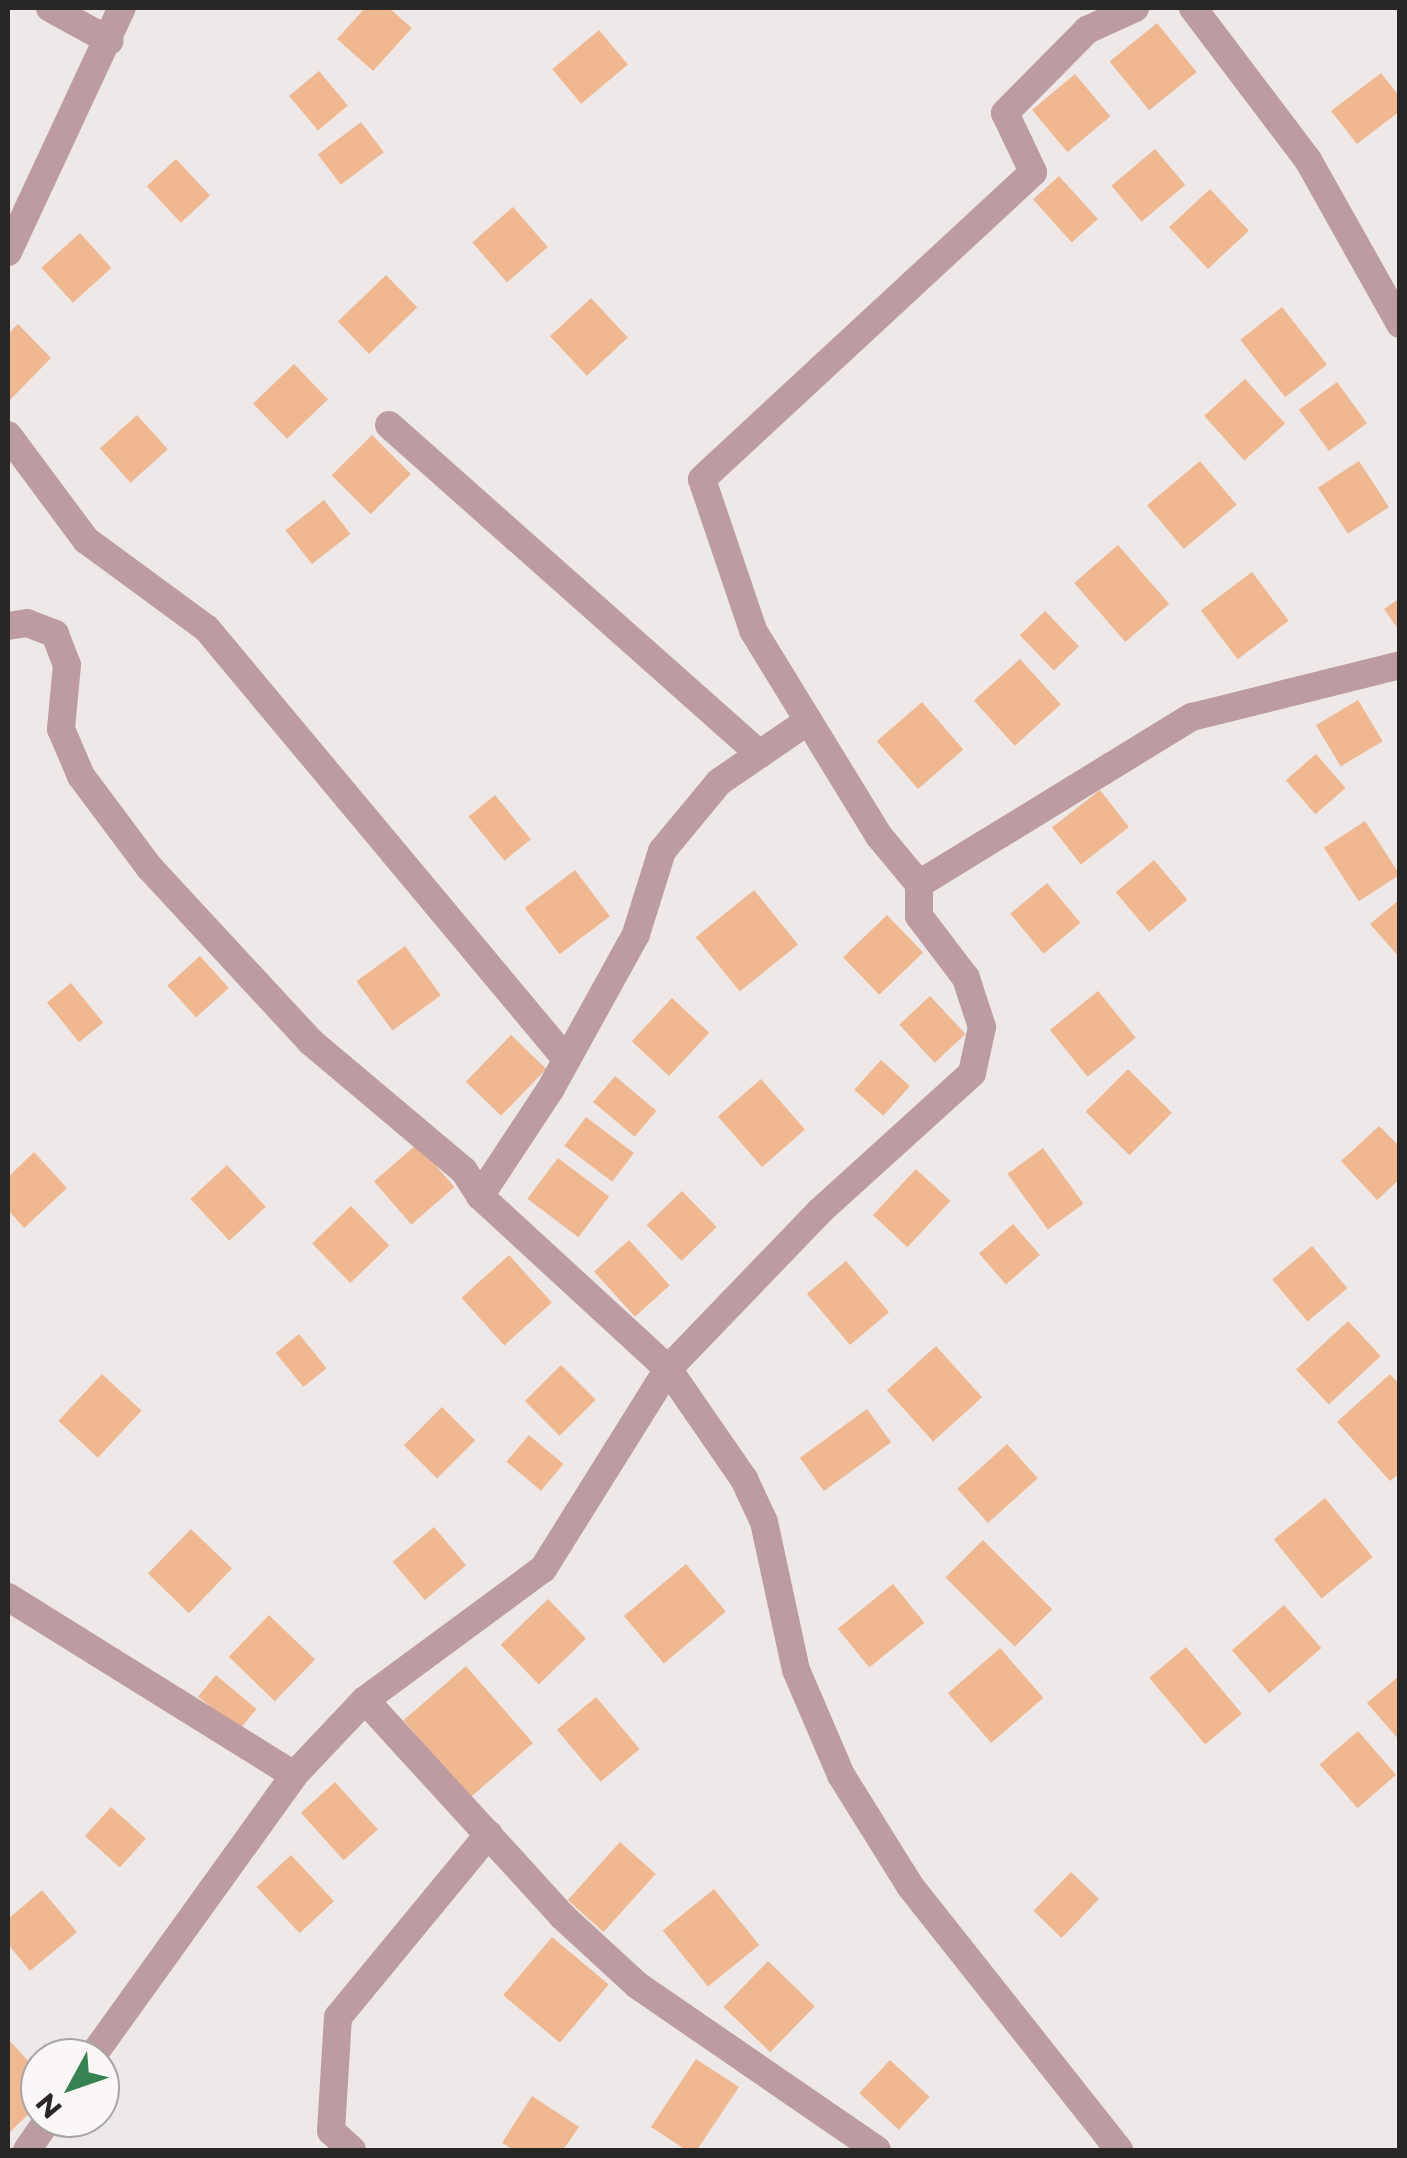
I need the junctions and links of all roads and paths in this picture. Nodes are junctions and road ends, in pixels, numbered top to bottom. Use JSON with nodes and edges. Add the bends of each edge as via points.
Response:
{"nodes":[{"id":1,"x":50,"y":8,"type":"edge"},
{"id":2,"x":122,"y":8,"type":"edge"},
{"id":3,"x":1078,"y":8,"type":"edge"},
{"id":4,"x":1136,"y":8,"type":"edge"},
{"id":5,"x":1193,"y":8,"type":"edge"},
{"id":6,"x":110,"y":41,"type":"junction"},
{"id":7,"x":1067,"y":50,"type":"junction"},
{"id":8,"x":8,"y":252,"type":"edge"},
{"id":9,"x":1400,"y":324,"type":"edge"},
{"id":10,"x":388,"y":425,"type":"dead end"},
{"id":11,"x":8,"y":435,"type":"edge"},
{"id":12,"x":8,"y":626,"type":"edge"},
{"id":13,"x":1400,"y":664,"type":"edge"},
{"id":14,"x":808,"y":721,"type":"junction"},
{"id":15,"x":760,"y":754,"type":"junction"},
{"id":16,"x":919,"y":884,"type":"junction"},
{"id":17,"x":566,"y":1059,"type":"junction"},
{"id":18,"x":480,"y":1196,"type":"junction"},
{"id":19,"x":668,"y":1369,"type":"junction"},
{"id":20,"x":8,"y":1598,"type":"edge"},
{"id":21,"x":364,"y":1700,"type":"junction"},
{"id":22,"x":294,"y":1776,"type":"junction"},
{"id":23,"x":489,"y":1834,"type":"junction"},
{"id":24,"x":105,"y":2038,"type":"edge"},
{"id":25,"x":352,"y":2150,"type":"edge"},
{"id":26,"x":877,"y":2150,"type":"edge"},
{"id":27,"x":1119,"y":2150,"type":"edge"}],
"edges":[{"from":1,"to":6,"type":"street"},
{"from":2,"to":6,"type":"street"},
{"from":3,"to":7,"type":"street"},
{"from":4,"to":7,"type":"street","via":[[1087,30]]},
{"from":5,"to":9,"type":"street","via":[[1308,160]]},
{"from":6,"to":8,"type":"street"},
{"from":7,"to":14,"type":"street","via":[[1006,112],[1033,172],[702,479],[753,630]]},
{"from":10,"to":15,"type":"street"},
{"from":11,"to":17,"type":"street","via":[[86,540],[207,629]]},
{"from":12,"to":18,"type":"street","via":[[26,622],[55,634],[67,665],[61,728],[81,776],[149,867],[311,1042],[464,1171]]},
{"from":13,"to":16,"type":"street","via":[[1192,718]]},
{"from":14,"to":15,"type":"street"},
{"from":14,"to":16,"type":"street","via":[[879,836]]},
{"from":15,"to":17,"type":"street","via":[[719,782],[662,851],[636,934]]},
{"from":16,"to":19,"type":"street","via":[[919,916],[966,978],[982,1027],[972,1073],[820,1211]]},
{"from":17,"to":18,"type":"street"},
{"from":18,"to":19,"type":"street"},
{"from":19,"to":21,"type":"street","via":[[543,1569]]},
{"from":19,"to":27,"type":"street","via":[[744,1478],[764,1522],[796,1670],[841,1774],[910,1886]]},
{"from":20,"to":22,"type":"street"},
{"from":21,"to":22,"type":"street"},
{"from":21,"to":23,"type":"street"},
{"from":22,"to":24,"type":"street"},
{"from":23,"to":25,"type":"street","via":[[338,2017],[331,2131]]},
{"from":23,"to":26,"type":"street","via":[[637,1986]]}]}
